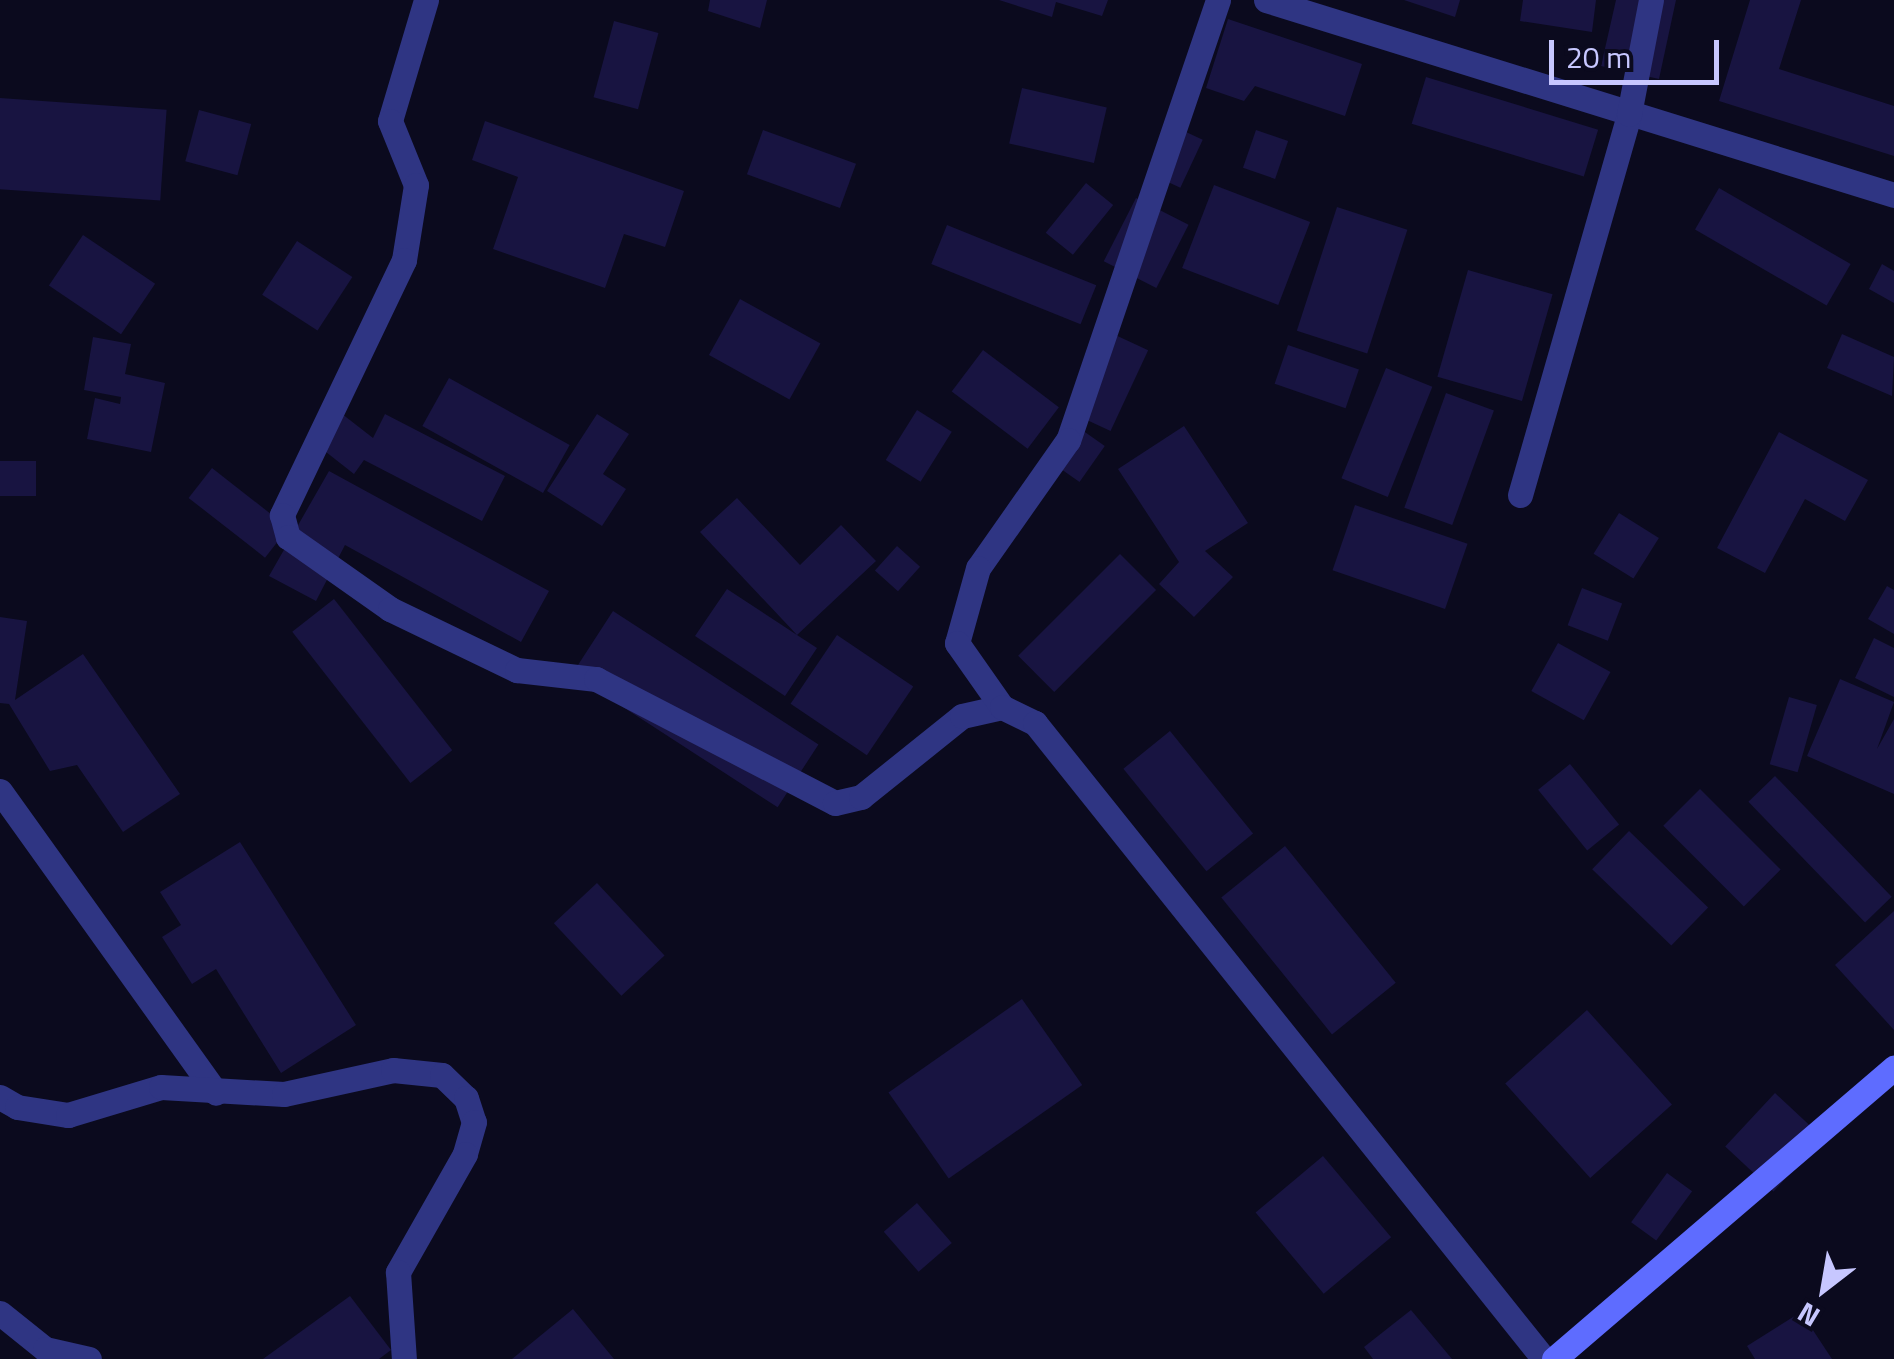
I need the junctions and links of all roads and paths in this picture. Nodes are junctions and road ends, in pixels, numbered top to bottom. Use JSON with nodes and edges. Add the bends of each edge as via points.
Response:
{"nodes":[{"id":1,"x":426,"y":0,"type":"edge"},
{"id":2,"x":1218,"y":0,"type":"edge"},
{"id":3,"x":1266,"y":0,"type":"edge"},
{"id":4,"x":1651,"y":0,"type":"edge"},
{"id":5,"x":1629,"y":114,"type":"junction"},
{"id":6,"x":1894,"y":195,"type":"edge"},
{"id":7,"x":1520,"y":494,"type":"dead end"},
{"id":8,"x":1002,"y":707,"type":"junction"},
{"id":9,"x":0,"y":791,"type":"edge"},
{"id":10,"x":1894,"y":1068,"type":"edge"},
{"id":11,"x":216,"y":1093,"type":"junction"},
{"id":12,"x":0,"y":1097,"type":"edge"},
{"id":13,"x":0,"y":1313,"type":"edge"},
{"id":14,"x":89,"y":1359,"type":"edge"},
{"id":15,"x":404,"y":1359,"type":"edge"},
{"id":16,"x":1544,"y":1359,"type":"edge"},
{"id":17,"x":1554,"y":1359,"type":"edge"}],
"edges":[{"from":1,"to":8,"type":"street","via":[[390,121],[416,185],[404,260],[282,515],[288,536],[390,609],[517,670],[596,679],[835,803],[861,798],[962,716]]},
{"from":2,"to":8,"type":"street","via":[[1068,440],[978,568],[957,644]]},
{"from":3,"to":5,"type":"street"},
{"from":4,"to":5,"type":"street"},
{"from":5,"to":6,"type":"street"},
{"from":5,"to":7,"type":"street"},
{"from":8,"to":16,"type":"street","via":[[1035,723]]},
{"from":9,"to":11,"type":"street"},
{"from":10,"to":17,"type":"street"},
{"from":11,"to":12,"type":"street","via":[[161,1087],[68,1114],[17,1107]]},
{"from":11,"to":15,"type":"street","via":[[284,1094],[393,1070],[442,1075],[466,1098],[474,1122],[464,1154],[398,1272]]},
{"from":13,"to":14,"type":"street","via":[[45,1349]]}]}
